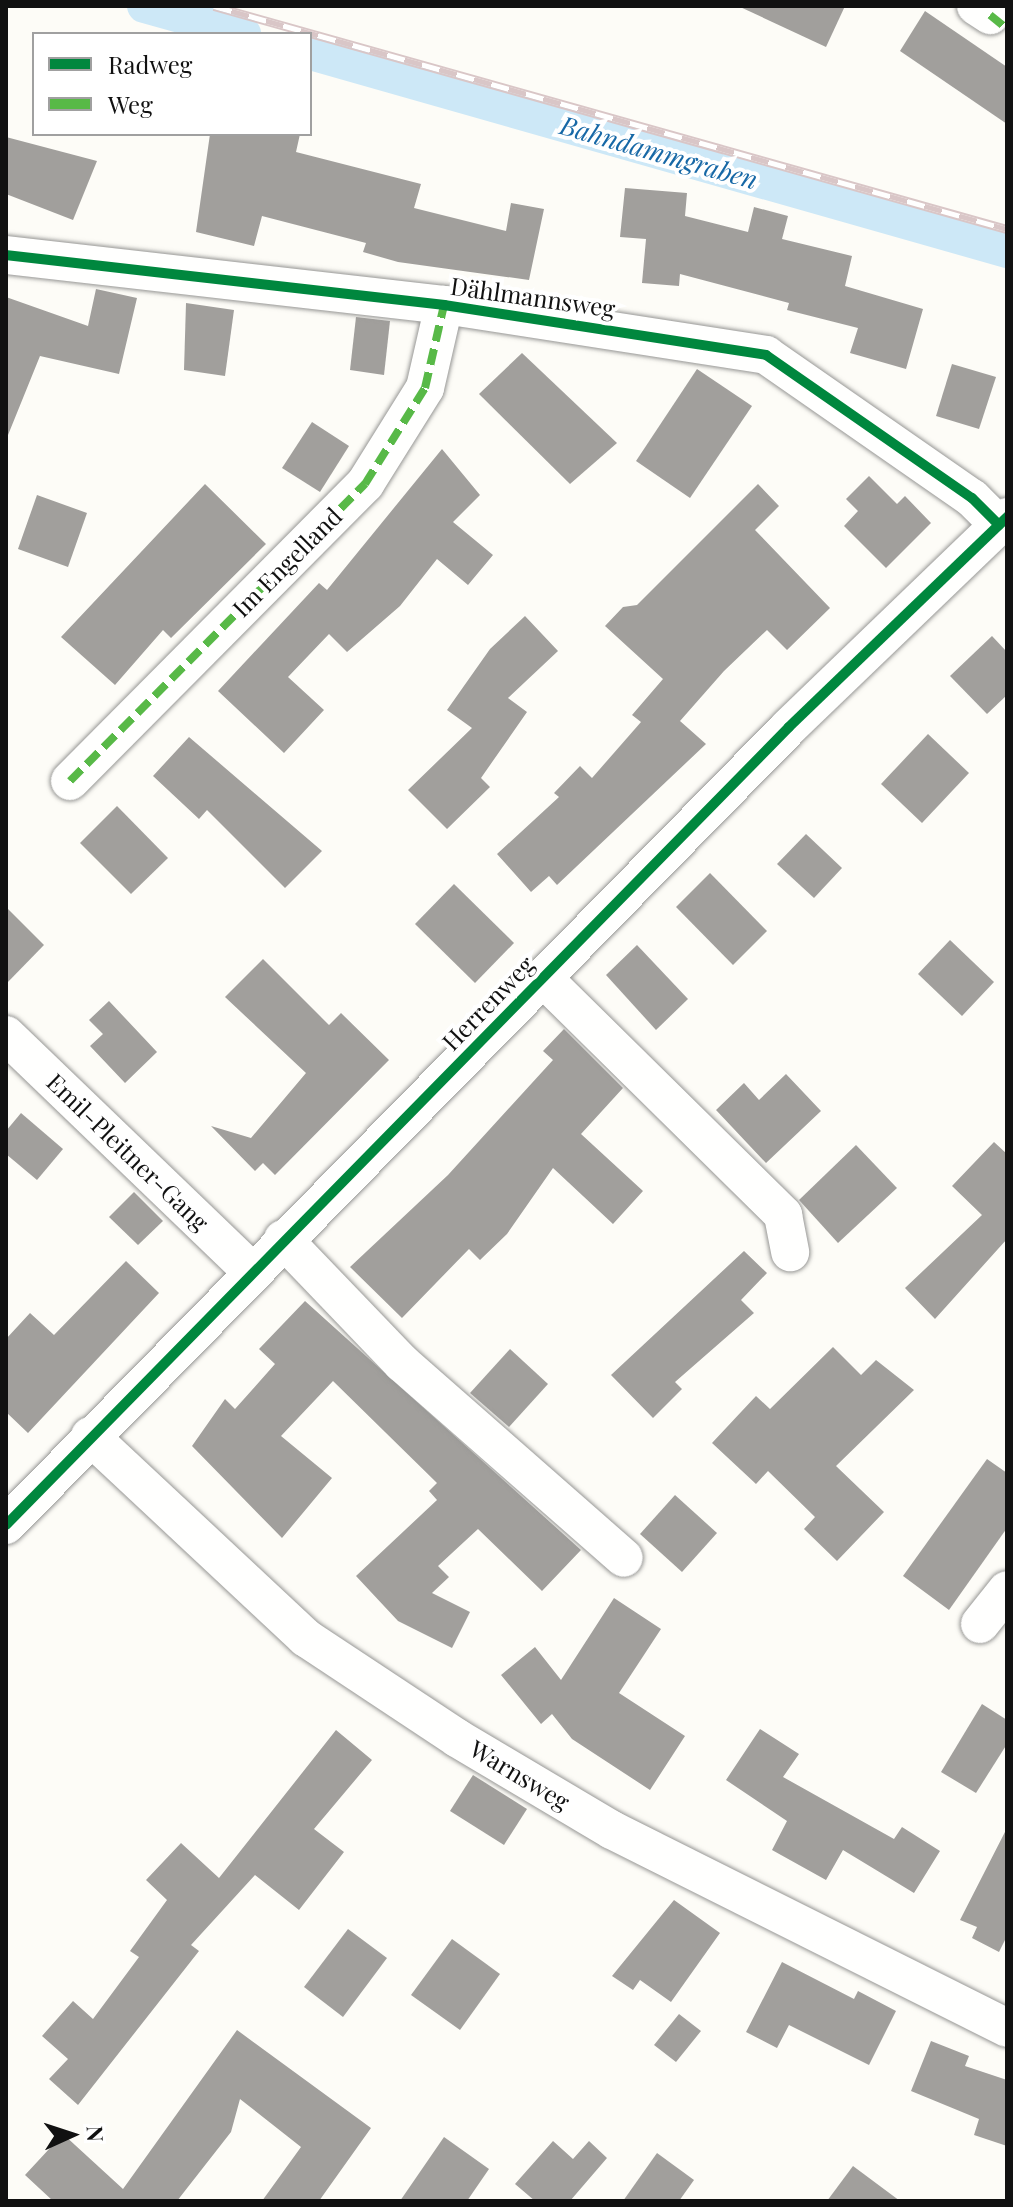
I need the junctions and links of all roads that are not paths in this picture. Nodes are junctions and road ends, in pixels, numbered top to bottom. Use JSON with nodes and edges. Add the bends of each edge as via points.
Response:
{"nodes":[{"id":1,"x":6,"y":255,"type":"edge"},
{"id":2,"x":444,"y":305,"type":"junction"},
{"id":3,"x":1003,"y":521,"type":"edge"},
{"id":4,"x":70,"y":781,"type":"dead end"},
{"id":5,"x":542,"y":977,"type":"junction"},
{"id":6,"x":6,"y":1035,"type":"edge"},
{"id":7,"x":283,"y":1239,"type":"junction"},
{"id":8,"x":790,"y":1252,"type":"dead end"},
{"id":9,"x":250,"y":1270,"type":"junction"},
{"id":10,"x":90,"y":1436,"type":"junction"},
{"id":11,"x":10,"y":1513,"type":"edge"},
{"id":12,"x":624,"y":1558,"type":"dead end"},
{"id":13,"x":1007,"y":1590,"type":"edge"},
{"id":14,"x":980,"y":1624,"type":"dead end"},
{"id":15,"x":1007,"y":2028,"type":"edge"}],
"edges":[{"from":1,"to":2,"type":"street","name":"Dählmannsweg"},
{"from":2,"to":3,"type":"street","name":"Dählmannsweg","via":[[766,355]]},
{"from":2,"to":4,"type":"street","name":"Im Engelland","via":[[425,388],[365,484]]},
{"from":3,"to":5,"type":"street","name":"Herrenweg"},
{"from":5,"to":7,"type":"street","name":"Herrenweg"},
{"from":5,"to":8,"type":"street","via":[[783,1215]]},
{"from":6,"to":9,"type":"street","name":"Emil-Pleitner-Gang"},
{"from":7,"to":9,"type":"street","name":"Herrenweg"},
{"from":7,"to":12,"type":"street","via":[[402,1363]]},
{"from":9,"to":10,"type":"street","name":"Herrenweg"},
{"from":10,"to":11,"type":"street","name":"Herrenweg"},
{"from":10,"to":15,"type":"street","name":"Warnsweg","via":[[306,1638],[457,1738],[612,1830]]},
{"from":13,"to":14,"type":"street"}]}
